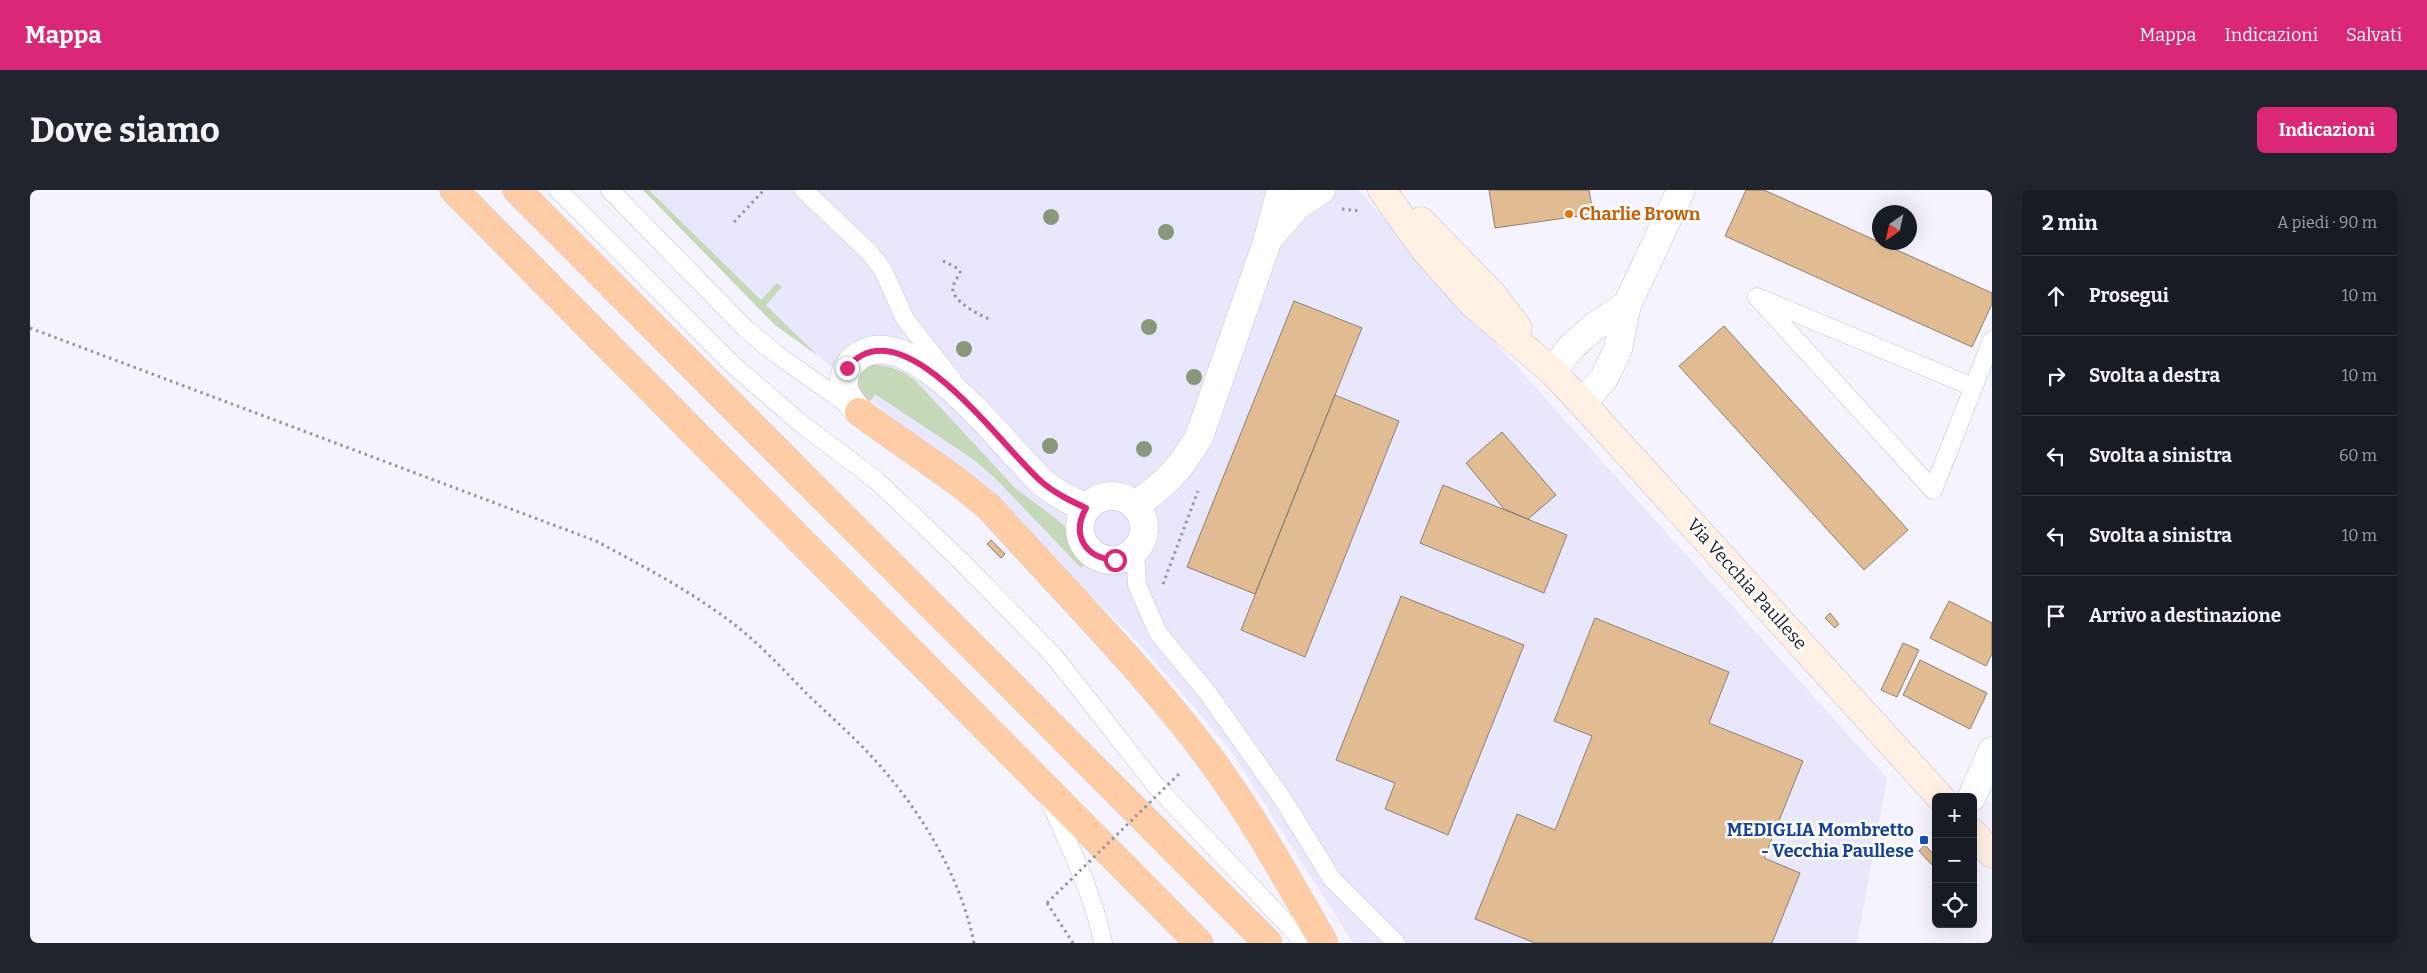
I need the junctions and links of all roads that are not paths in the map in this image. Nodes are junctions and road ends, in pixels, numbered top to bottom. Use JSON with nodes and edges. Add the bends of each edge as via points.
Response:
{"nodes":[{"id":1,"x":454,"y":190,"type":"edge"},
{"id":2,"x":517,"y":190,"type":"edge"},
{"id":3,"x":558,"y":190,"type":"edge"},
{"id":4,"x":610,"y":190,"type":"edge"},
{"id":5,"x":804,"y":190,"type":"edge"},
{"id":6,"x":1382,"y":190,"type":"edge"},
{"id":7,"x":1387,"y":190,"type":"edge"},
{"id":8,"x":1681,"y":190,"type":"edge"},
{"id":9,"x":1280,"y":191,"type":"edge"},
{"id":10,"x":1329,"y":199,"type":"edge"},
{"id":11,"x":1267,"y":242,"type":"junction"},
{"id":12,"x":1627,"y":305,"type":"junction"},
{"id":13,"x":1992,"y":340,"type":"edge"},
{"id":14,"x":1553,"y":372,"type":"junction"},
{"id":15,"x":1973,"y":387,"type":"junction"},
{"id":16,"x":968,"y":402,"type":"junction"},
{"id":17,"x":1582,"y":403,"type":"junction"},
{"id":18,"x":859,"y":412,"type":"junction"},
{"id":19,"x":1135,"y":506,"type":"junction"},
{"id":20,"x":1086,"y":508,"type":"junction"},
{"id":21,"x":1134,"y":551,"type":"junction"},
{"id":22,"x":1992,"y":751,"type":"edge"},
{"id":23,"x":1044,"y":787,"type":"junction"},
{"id":24,"x":1936,"y":793,"type":"edge"},
{"id":25,"x":1974,"y":793,"type":"edge"},
{"id":26,"x":1977,"y":837,"type":"edge"},
{"id":27,"x":1992,"y":854,"type":"edge"},
{"id":28,"x":1190,"y":937,"type":"edge"},
{"id":29,"x":1103,"y":943,"type":"edge"},
{"id":30,"x":1268,"y":943,"type":"edge"},
{"id":31,"x":1304,"y":943,"type":"edge"},
{"id":32,"x":1324,"y":943,"type":"edge"},
{"id":33,"x":1396,"y":943,"type":"edge"}],
"edges":[{"from":1,"to":23,"type":"highway"},
{"from":2,"to":30,"type":"highway"},
{"from":3,"to":31,"type":"lane","via":[[732,364],[799,422],[876,480],[961,561],[1053,655],[1157,788]]},
{"from":4,"to":18,"type":"lane","via":[[746,329]]},
{"from":5,"to":16,"type":"lane","via":[[869,252],[883,270],[905,319]]},
{"from":6,"to":14,"type":"street","name":"Via Vecchia Paullese","via":[[1424,249],[1472,303]]},
{"from":7,"to":14,"type":"street","name":"Via Vecchia Paullese","via":[[1492,294]]},
{"from":8,"to":12,"type":"street"},
{"from":9,"to":11,"type":"street"},
{"from":10,"to":11,"type":"street","via":[[1297,206]]},
{"from":11,"to":19,"type":"street","via":[[1199,437],[1168,481]]},
{"from":12,"to":14,"type":"street","via":[[1571,347]]},
{"from":12,"to":17,"type":"street","via":[[1618,349],[1604,378]]},
{"from":13,"to":15,"type":"lane"},
{"from":14,"to":17,"type":"street","name":"Via Vecchia Paullese"},
{"from":15,"to":15,"type":"lane","via":[[1933,490],[1757,297],[1820,323]]},
{"from":16,"to":18,"type":"street","via":[[918,363],[899,354],[875,350],[859,356],[844,374],[846,394]]},
{"from":16,"to":20,"type":"street","via":[[1043,483],[1062,497]]},
{"from":17,"to":24,"type":"street","name":"Via Vecchia Paullese"},
{"from":18,"to":32,"type":"highway","via":[[989,507],[1149,684],[1225,779]]},
{"from":19,"to":20,"type":"street","via":[[1116,496],[1099,498]]},
{"from":19,"to":21,"type":"street","via":[[1144,524],[1140,543]]},
{"from":20,"to":21,"type":"street","via":[[1079,528],[1081,539],[1090,552],[1115,560]]},
{"from":21,"to":33,"type":"lane","via":[[1137,585],[1158,633],[1207,692],[1282,798],[1332,879]]},
{"from":22,"to":25,"type":"street"},
{"from":23,"to":28,"type":"highway"},
{"from":23,"to":29,"type":"lane","via":[[1084,879],[1098,917]]},
{"from":26,"to":27,"type":"street"}]}
